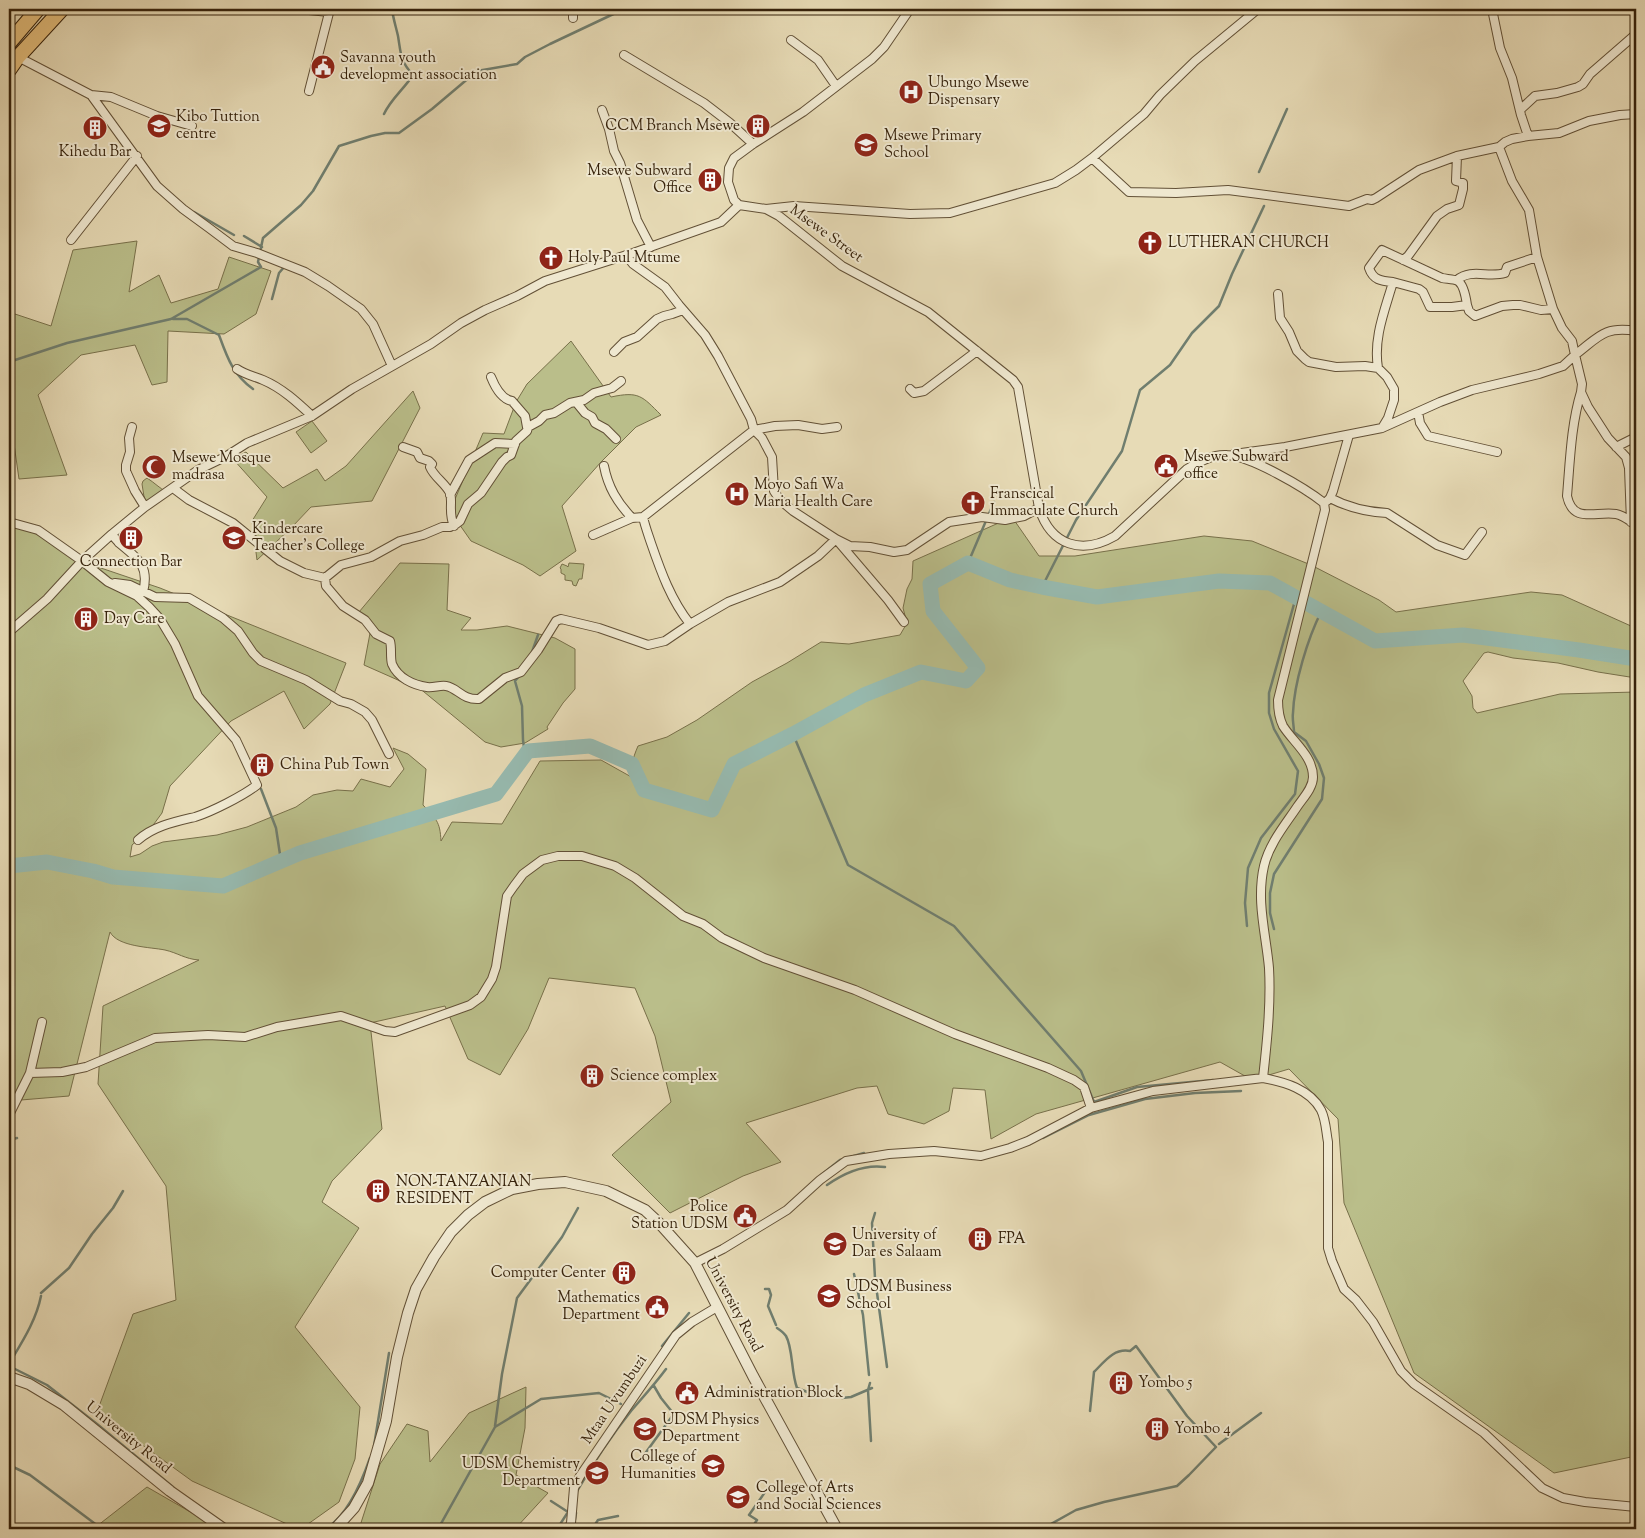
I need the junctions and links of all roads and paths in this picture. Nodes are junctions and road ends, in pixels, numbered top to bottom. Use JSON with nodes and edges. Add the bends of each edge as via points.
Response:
{"nodes":[{"id":1,"x":38,"y":9,"type":"edge"},
{"id":2,"x":62,"y":9,"type":"edge"},
{"id":3,"x":299,"y":9,"type":"edge"},
{"id":4,"x":573,"y":9,"type":"edge"},
{"id":5,"x":910,"y":9,"type":"edge"},
{"id":6,"x":1258,"y":9,"type":"edge"},
{"id":7,"x":1492,"y":9,"type":"edge"},
{"id":8,"x":330,"y":10,"type":"edge"},
{"id":9,"x":573,"y":18,"type":"dead end"},
{"id":10,"x":1636,"y":34,"type":"edge"},
{"id":11,"x":791,"y":40,"type":"dead end"},
{"id":12,"x":9,"y":43,"type":"edge"},
{"id":13,"x":624,"y":55,"type":"dead end"},
{"id":14,"x":18,"y":57,"type":"junction"},
{"id":15,"x":9,"y":70,"type":"edge"},
{"id":16,"x":836,"y":86,"type":"junction"},
{"id":17,"x":309,"y":91,"type":"dead end"},
{"id":18,"x":92,"y":95,"type":"junction"},
{"id":19,"x":602,"y":110,"type":"dead end"},
{"id":20,"x":1520,"y":110,"type":"junction"},
{"id":21,"x":1636,"y":114,"type":"edge"},
{"id":22,"x":192,"y":126,"type":"dead end"},
{"id":23,"x":1528,"y":136,"type":"junction"},
{"id":24,"x":753,"y":144,"type":"junction"},
{"id":25,"x":1499,"y":147,"type":"junction"},
{"id":26,"x":137,"y":156,"type":"junction"},
{"id":27,"x":1457,"y":156,"type":"junction"},
{"id":28,"x":1092,"y":158,"type":"junction"},
{"id":29,"x":739,"y":205,"type":"junction"},
{"id":30,"x":766,"y":209,"type":"junction"},
{"id":31,"x":71,"y":240,"type":"dead end"},
{"id":32,"x":651,"y":247,"type":"junction"},
{"id":33,"x":626,"y":256,"type":"junction"},
{"id":34,"x":1537,"y":257,"type":"junction"},
{"id":35,"x":1403,"y":260,"type":"junction"},
{"id":36,"x":1457,"y":280,"type":"junction"},
{"id":37,"x":1393,"y":282,"type":"junction"},
{"id":38,"x":1278,"y":294,"type":"dead end"},
{"id":39,"x":1467,"y":305,"type":"junction"},
{"id":40,"x":1553,"y":309,"type":"junction"},
{"id":41,"x":683,"y":310,"type":"junction"},
{"id":42,"x":1635,"y":330,"type":"edge"},
{"id":43,"x":976,"y":351,"type":"junction"},
{"id":44,"x":614,"y":352,"type":"dead end"},
{"id":45,"x":1576,"y":355,"type":"junction"},
{"id":46,"x":392,"y":366,"type":"junction"},
{"id":47,"x":1378,"y":368,"type":"junction"},
{"id":48,"x":237,"y":369,"type":"dead end"},
{"id":49,"x":491,"y":377,"type":"dead end"},
{"id":50,"x":621,"y":381,"type":"dead end"},
{"id":51,"x":910,"y":389,"type":"dead end"},
{"id":52,"x":1581,"y":392,"type":"junction"},
{"id":53,"x":576,"y":402,"type":"junction"},
{"id":54,"x":1418,"y":412,"type":"junction"},
{"id":55,"x":312,"y":416,"type":"junction"},
{"id":56,"x":527,"y":427,"type":"junction"},
{"id":57,"x":132,"y":428,"type":"dead end"},
{"id":58,"x":837,"y":428,"type":"dead end"},
{"id":59,"x":1382,"y":428,"type":"junction"},
{"id":60,"x":754,"y":430,"type":"junction"},
{"id":61,"x":1349,"y":435,"type":"junction"},
{"id":62,"x":1636,"y":437,"type":"edge"},
{"id":63,"x":616,"y":439,"type":"dead end"},
{"id":64,"x":515,"y":444,"type":"junction"},
{"id":65,"x":403,"y":447,"type":"dead end"},
{"id":66,"x":1616,"y":447,"type":"junction"},
{"id":67,"x":1497,"y":452,"type":"dead end"},
{"id":68,"x":1228,"y":455,"type":"junction"},
{"id":69,"x":604,"y":466,"type":"dead end"},
{"id":70,"x":173,"y":488,"type":"junction"},
{"id":71,"x":450,"y":494,"type":"junction"},
{"id":72,"x":1330,"y":498,"type":"junction"},
{"id":73,"x":1324,"y":503,"type":"junction"},
{"id":74,"x":145,"y":506,"type":"junction"},
{"id":75,"x":1039,"y":508,"type":"junction"},
{"id":76,"x":643,"y":517,"type":"junction"},
{"id":77,"x":632,"y":518,"type":"junction"},
{"id":78,"x":9,"y":522,"type":"edge"},
{"id":79,"x":1634,"y":524,"type":"edge"},
{"id":80,"x":454,"y":526,"type":"junction"},
{"id":81,"x":1482,"y":532,"type":"dead end"},
{"id":82,"x":112,"y":534,"type":"junction"},
{"id":83,"x":593,"y":535,"type":"dead end"},
{"id":84,"x":836,"y":539,"type":"junction"},
{"id":85,"x":82,"y":561,"type":"junction"},
{"id":86,"x":325,"y":578,"type":"junction"},
{"id":87,"x":108,"y":582,"type":"junction"},
{"id":88,"x":143,"y":592,"type":"junction"},
{"id":89,"x":904,"y":622,"type":"dead end"},
{"id":90,"x":690,"y":624,"type":"junction"},
{"id":91,"x":9,"y":632,"type":"edge"},
{"id":92,"x":389,"y":754,"type":"dead end"},
{"id":93,"x":138,"y":840,"type":"dead end"},
{"id":94,"x":42,"y":1022,"type":"dead end"},
{"id":95,"x":30,"y":1073,"type":"junction"},
{"id":96,"x":1263,"y":1078,"type":"junction"},
{"id":97,"x":1091,"y":1108,"type":"junction"},
{"id":98,"x":9,"y":1115,"type":"edge"},
{"id":99,"x":695,"y":1263,"type":"junction"},
{"id":100,"x":717,"y":1307,"type":"junction"},
{"id":101,"x":9,"y":1377,"type":"edge"},
{"id":102,"x":1636,"y":1507,"type":"edge"},
{"id":103,"x":224,"y":1529,"type":"edge"},
{"id":104,"x":335,"y":1529,"type":"edge"},
{"id":105,"x":568,"y":1529,"type":"edge"},
{"id":106,"x":837,"y":1529,"type":"edge"}],
"edges":[{"from":1,"to":12,"type":"highway"},
{"from":2,"to":14,"type":"highway"},
{"from":3,"to":8,"type":"street"},
{"from":4,"to":9,"type":"street"},
{"from":5,"to":16,"type":"street","via":[[884,47]]},
{"from":6,"to":28,"type":"street","via":[[1195,61],[1144,114]]},
{"from":7,"to":20,"type":"street","via":[[1500,48]]},
{"from":8,"to":17,"type":"street"},
{"from":10,"to":20,"type":"street","via":[[1583,84],[1535,96]]},
{"from":11,"to":16,"type":"street","via":[[818,60]]},
{"from":13,"to":24,"type":"street","via":[[704,103]]},
{"from":14,"to":15,"type":"highway"},
{"from":14,"to":18,"type":"street"},
{"from":16,"to":24,"type":"street","via":[[790,122]]},
{"from":18,"to":22,"type":"street","via":[[111,97]]},
{"from":18,"to":26,"type":"street"},
{"from":19,"to":32,"type":"street","via":[[630,201]]},
{"from":20,"to":23,"type":"street"},
{"from":21,"to":23,"type":"street","via":[[1589,121],[1559,133]]},
{"from":23,"to":25,"type":"street","via":[[1505,142]]},
{"from":24,"to":29,"type":"street","via":[[734,158],[729,168],[728,182]]},
{"from":25,"to":27,"type":"street"},
{"from":25,"to":34,"type":"street","via":[[1528,210]]},
{"from":26,"to":31,"type":"street"},
{"from":26,"to":46,"type":"street","via":[[157,186],[233,246],[305,272],[360,309],[373,324]]},
{"from":27,"to":28,"type":"street","via":[[1419,170],[1372,200],[1349,206],[1228,190],[1176,194],[1129,192]]},
{"from":27,"to":35,"type":"street","via":[[1456,181],[1463,183],[1459,205],[1438,216]]},
{"from":28,"to":30,"type":"street","via":[[1055,183],[950,213],[910,214],[794,206]]},
{"from":29,"to":30,"type":"street","name":"Msewe Street"},
{"from":29,"to":32,"type":"street","via":[[722,222]]},
{"from":30,"to":43,"type":"street","name":"Msewe Street","via":[[842,266],[928,312]]},
{"from":32,"to":33,"type":"street"},
{"from":33,"to":41,"type":"street","via":[[665,287]]},
{"from":33,"to":46,"type":"street","via":[[545,281],[461,322]]},
{"from":34,"to":36,"type":"street","via":[[1507,267],[1502,274],[1470,273]]},
{"from":34,"to":40,"type":"street"},
{"from":35,"to":36,"type":"street","via":[[1442,278]]},
{"from":35,"to":37,"type":"street","via":[[1382,250],[1369,268],[1378,280]]},
{"from":36,"to":39,"type":"street"},
{"from":37,"to":39,"type":"street","via":[[1419,289],[1430,307]]},
{"from":37,"to":47,"type":"street","via":[[1377,339]]},
{"from":38,"to":47,"type":"street","via":[[1280,318],[1305,359],[1336,367]]},
{"from":39,"to":40,"type":"street","via":[[1475,316],[1502,306],[1520,304],[1541,310]]},
{"from":40,"to":45,"type":"street","via":[[1572,341]]},
{"from":41,"to":44,"type":"street","via":[[656,319]]},
{"from":41,"to":60,"type":"street","via":[[714,349]]},
{"from":42,"to":45,"type":"street","via":[[1603,332]]},
{"from":43,"to":51,"type":"street","via":[[924,391],[914,393]]},
{"from":43,"to":75,"type":"street","name":"Msewe Street","via":[[1007,374],[1018,387]]},
{"from":45,"to":52,"type":"street"},
{"from":45,"to":54,"type":"street","via":[[1563,366],[1472,390]]},
{"from":46,"to":55,"type":"street"},
{"from":47,"to":59,"type":"street","via":[[1394,389],[1394,400]]},
{"from":48,"to":55,"type":"street","via":[[271,383]]},
{"from":49,"to":56,"type":"street","via":[[504,399],[512,401],[524,416]]},
{"from":50,"to":53,"type":"street","via":[[612,388]]},
{"from":52,"to":66,"type":"street"},
{"from":52,"to":79,"type":"street","via":[[1570,458],[1568,502],[1580,514],[1617,514]]},
{"from":53,"to":56,"type":"street","via":[[545,415]]},
{"from":53,"to":63,"type":"street","via":[[596,424]]},
{"from":54,"to":59,"type":"street"},
{"from":54,"to":67,"type":"street","via":[[1428,436]]},
{"from":55,"to":70,"type":"street","via":[[247,443],[186,477]]},
{"from":56,"to":64,"type":"street"},
{"from":57,"to":74,"type":"street","via":[[126,471]]},
{"from":58,"to":60,"type":"street","via":[[798,425]]},
{"from":59,"to":61,"type":"street"},
{"from":60,"to":76,"type":"street"},
{"from":60,"to":84,"type":"street","via":[[766,443],[772,457],[774,491],[780,500]]},
{"from":61,"to":68,"type":"street"},
{"from":61,"to":72,"type":"street"},
{"from":62,"to":66,"type":"street"},
{"from":64,"to":71,"type":"street","via":[[496,443],[469,460]]},
{"from":64,"to":80,"type":"street","via":[[511,455],[502,462],[481,493],[468,504]]},
{"from":65,"to":71,"type":"street","via":[[416,451],[420,458],[430,462],[432,472]]},
{"from":66,"to":79,"type":"street","via":[[1626,457],[1629,468]]},
{"from":68,"to":73,"type":"street","via":[[1260,466]]},
{"from":68,"to":75,"type":"street","name":"Msewe Street","via":[[1200,461],[1187,469],[1115,536],[1095,546],[1075,545],[1059,539],[1042,519]]},
{"from":69,"to":77,"type":"street","via":[[616,500]]},
{"from":70,"to":74,"type":"street"},
{"from":70,"to":86,"type":"street","via":[[233,523],[280,561],[304,573]]},
{"from":71,"to":80,"type":"street"},
{"from":72,"to":73,"type":"street"},
{"from":72,"to":81,"type":"street","via":[[1346,505],[1387,513],[1437,545],[1465,555]]},
{"from":73,"to":96,"type":"street","via":[[1278,700],[1282,724],[1306,756],[1312,767],[1313,779],[1274,842],[1264,866],[1260,901],[1269,968],[1269,1001]]},
{"from":74,"to":82,"type":"street"},
{"from":75,"to":84,"type":"street","via":[[1006,520],[982,517],[949,522],[907,550],[894,552],[850,546]]},
{"from":76,"to":77,"type":"street"},
{"from":76,"to":90,"type":"street","via":[[659,568]]},
{"from":77,"to":83,"type":"street"},
{"from":78,"to":85,"type":"street","via":[[38,530]]},
{"from":80,"to":86,"type":"street","via":[[400,541],[371,557],[341,565]]},
{"from":82,"to":85,"type":"street"},
{"from":82,"to":88,"type":"street","via":[[138,558],[145,576]]},
{"from":84,"to":89,"type":"street"},
{"from":84,"to":90,"type":"street","via":[[818,556],[780,582],[728,602]]},
{"from":85,"to":87,"type":"street"},
{"from":85,"to":91,"type":"street","via":[[47,599]]},
{"from":86,"to":90,"type":"street","via":[[326,586],[343,606],[364,620],[376,634],[390,641],[392,663],[403,678],[427,687],[449,687],[470,699],[478,699],[505,678],[521,672],[556,621],[561,619],[648,645],[665,641]]},
{"from":87,"to":88,"type":"street","via":[[130,585]]},
{"from":87,"to":93,"type":"street","via":[[137,596],[160,619],[198,696],[236,740],[257,785],[226,803],[152,830]]},
{"from":88,"to":92,"type":"street","via":[[155,597],[189,598],[223,618],[238,631],[261,661],[306,680],[365,712]]},
{"from":94,"to":95,"type":"street"},
{"from":95,"to":97,"type":"street","via":[[86,1067],[155,1038],[244,1037],[276,1027],[341,1016],[395,1032],[470,1005],[486,991],[492,979],[500,951],[507,896],[523,874],[542,860],[582,856],[616,866],[683,916],[764,958],[855,990],[947,1031],[1074,1080],[1084,1087]]},
{"from":95,"to":98,"type":"street"},
{"from":96,"to":97,"type":"street","via":[[1153,1091]]},
{"from":96,"to":102,"type":"street","via":[[1295,1087],[1309,1096],[1321,1110],[1328,1142],[1328,1248],[1332,1261],[1344,1289],[1373,1322],[1406,1376],[1418,1388],[1484,1433],[1542,1488],[1563,1498]]},
{"from":97,"to":99,"type":"street","via":[[1028,1141],[981,1156],[934,1152],[889,1154],[846,1161],[787,1210]]},
{"from":99,"to":100,"type":"street","name":"University Road"},
{"from":99,"to":104,"type":"street","name":"University Road","via":[[645,1210],[606,1191],[565,1182],[538,1184],[512,1189],[485,1202],[451,1232],[416,1289],[397,1357],[386,1421],[368,1483],[354,1508]]},
{"from":100,"to":105,"type":"street","name":"Mtaa Uvumbuzi","via":[[676,1335],[580,1476],[574,1488]]},
{"from":100,"to":106,"type":"street","name":"University Road"},
{"from":101,"to":103,"type":"street","name":"University Road","via":[[29,1384],[64,1405],[170,1491]]}]}
